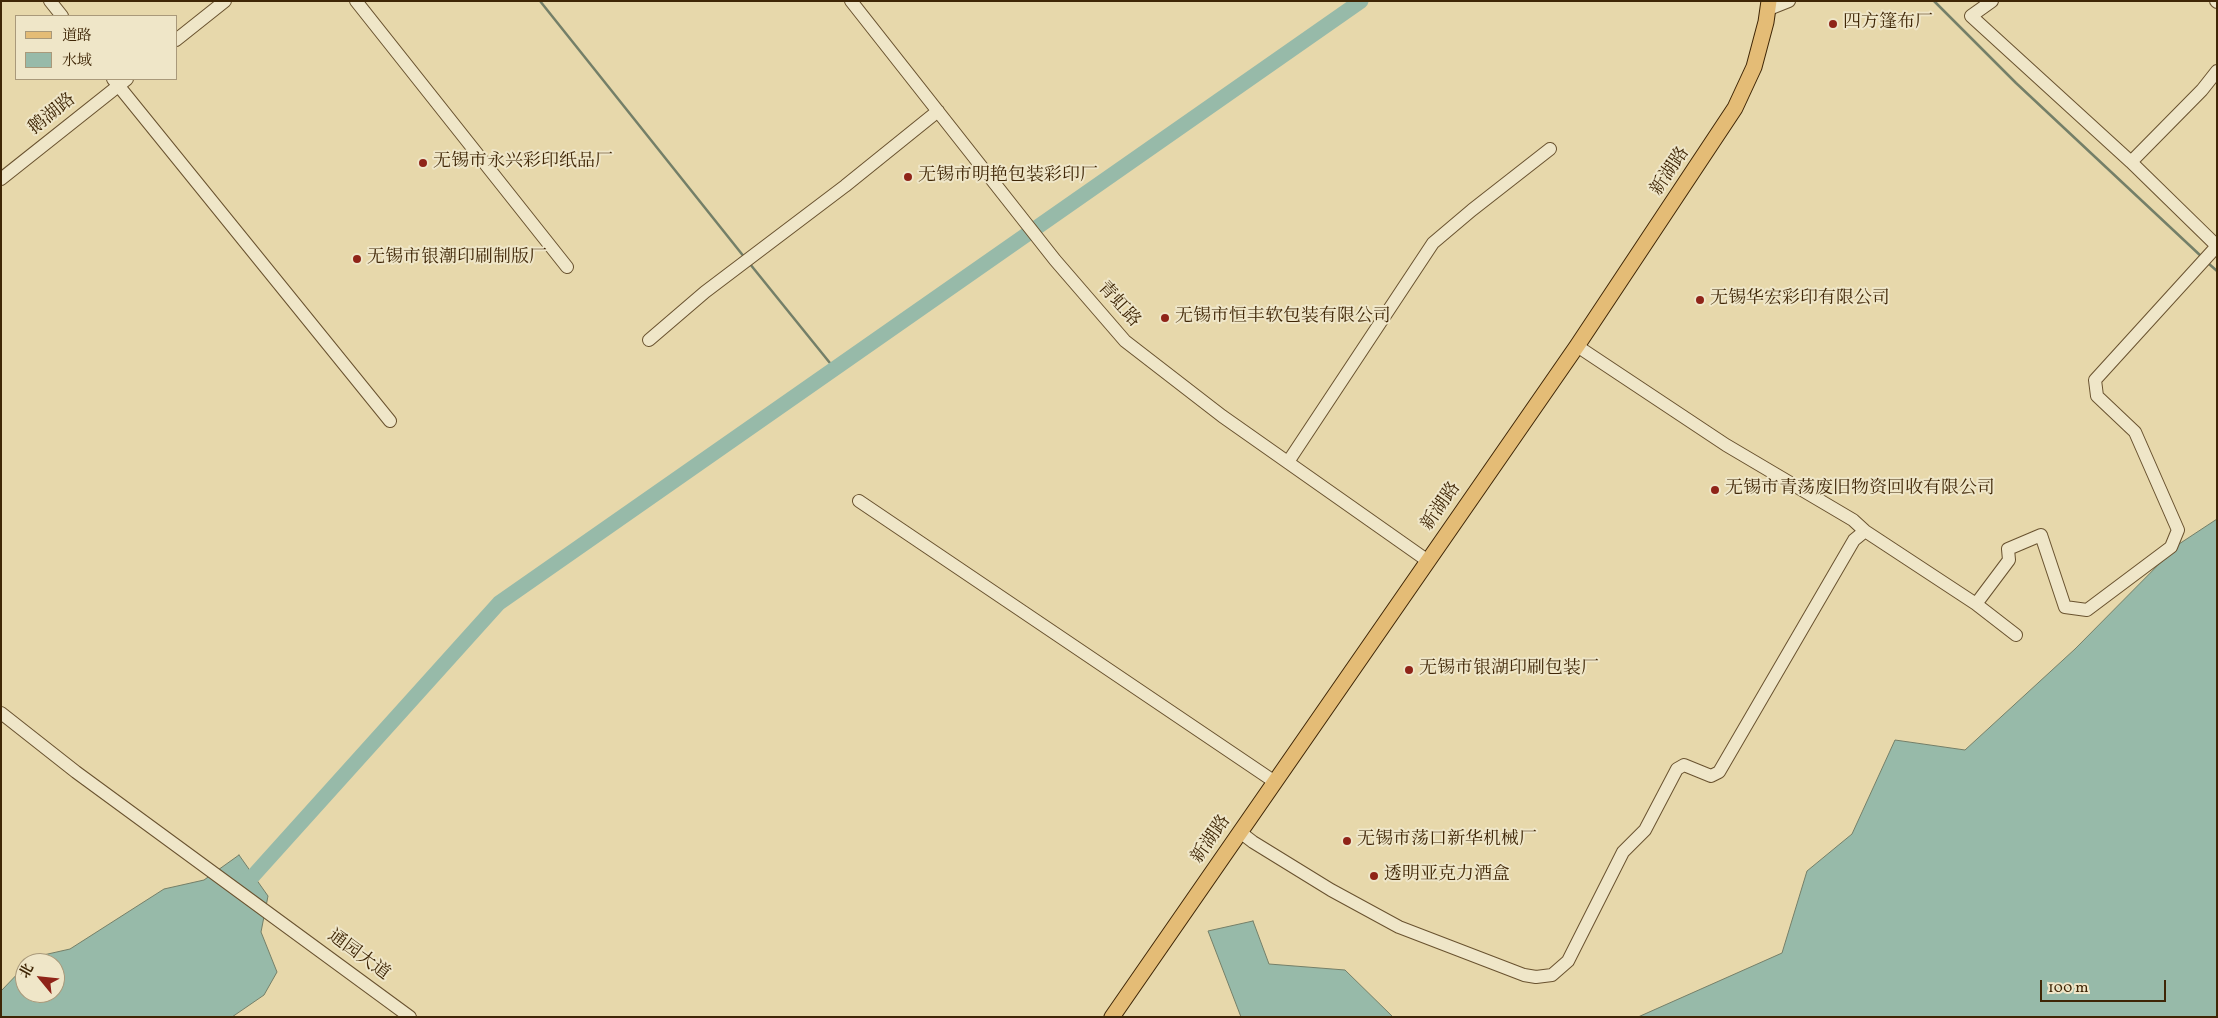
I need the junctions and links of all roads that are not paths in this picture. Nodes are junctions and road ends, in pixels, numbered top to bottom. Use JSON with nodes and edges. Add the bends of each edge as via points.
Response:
{"nodes":[{"id":1,"x":50,"y":1,"type":"edge"},
{"id":2,"x":225,"y":1,"type":"edge"},
{"id":3,"x":356,"y":1,"type":"edge"},
{"id":4,"x":850,"y":1,"type":"edge"},
{"id":5,"x":1789,"y":1,"type":"edge"},
{"id":6,"x":1992,"y":1,"type":"edge"},
{"id":7,"x":1769,"y":5,"type":"edge"},
{"id":8,"x":61,"y":15,"type":"edge"},
{"id":9,"x":178,"y":38,"type":"edge"},
{"id":10,"x":2217,"y":71,"type":"edge"},
{"id":11,"x":120,"y":81,"type":"edge"},
{"id":12,"x":938,"y":112,"type":"junction"},
{"id":13,"x":1550,"y":149,"type":"dead end"},
{"id":14,"x":2131,"y":162,"type":"junction"},
{"id":15,"x":1,"y":179,"type":"edge"},
{"id":16,"x":2216,"y":247,"type":"edge"},
{"id":17,"x":567,"y":267,"type":"dead end"},
{"id":18,"x":649,"y":340,"type":"dead end"},
{"id":19,"x":1577,"y":346,"type":"junction"},
{"id":20,"x":390,"y":421,"type":"dead end"},
{"id":21,"x":1288,"y":462,"type":"junction"},
{"id":22,"x":860,"y":501,"type":"dead end"},
{"id":23,"x":1865,"y":531,"type":"junction"},
{"id":24,"x":1428,"y":560,"type":"junction"},
{"id":25,"x":1976,"y":604,"type":"junction"},
{"id":26,"x":2016,"y":635,"type":"dead end"},
{"id":27,"x":1,"y":713,"type":"edge"},
{"id":28,"x":1274,"y":782,"type":"junction"},
{"id":29,"x":1240,"y":832,"type":"junction"},
{"id":30,"x":410,"y":1017,"type":"edge"},
{"id":31,"x":1112,"y":1017,"type":"edge"}],
"edges":[{"from":1,"to":8,"type":"street"},
{"from":2,"to":9,"type":"street"},
{"from":3,"to":17,"type":"street"},
{"from":4,"to":12,"type":"street","name":"青虹路"},
{"from":5,"to":7,"type":"street"},
{"from":6,"to":14,"type":"street","via":[[1971,16]]},
{"from":7,"to":19,"type":"main road","name":"新湖路","via":[[1754,67],[1736,108]]},
{"from":10,"to":14,"type":"street"},
{"from":11,"to":15,"type":"street","name":"鹅湖路"},
{"from":11,"to":20,"type":"street"},
{"from":12,"to":18,"type":"street","via":[[705,292]]},
{"from":12,"to":21,"type":"street","name":"青虹路","via":[[1051,255],[1125,341]]},
{"from":13,"to":21,"type":"street","via":[[1433,244]]},
{"from":14,"to":16,"type":"street"},
{"from":16,"to":25,"type":"street","via":[[2095,380],[2097,396],[2135,432],[2178,530],[2171,547],[2087,610],[2065,607],[2041,535],[2008,549],[2009,560]]},
{"from":19,"to":23,"type":"street","via":[[1726,445],[1853,520]]},
{"from":19,"to":24,"type":"main road","name":"新湖路"},
{"from":21,"to":24,"type":"street","name":"青虹路"},
{"from":22,"to":28,"type":"street"},
{"from":23,"to":25,"type":"street"},
{"from":23,"to":29,"type":"street","via":[[1854,540],[1719,772],[1711,776],[1684,764],[1676,768],[1645,830],[1623,852],[1568,961],[1552,974],[1524,975],[1399,927],[1331,890]]},
{"from":24,"to":28,"type":"main road","name":"新湖路"},
{"from":25,"to":26,"type":"street"},
{"from":27,"to":30,"type":"street","name":"通园大道","via":[[76,772]]},
{"from":28,"to":29,"type":"main road","name":"新湖路"},
{"from":29,"to":31,"type":"main road","name":"新湖路"}]}
